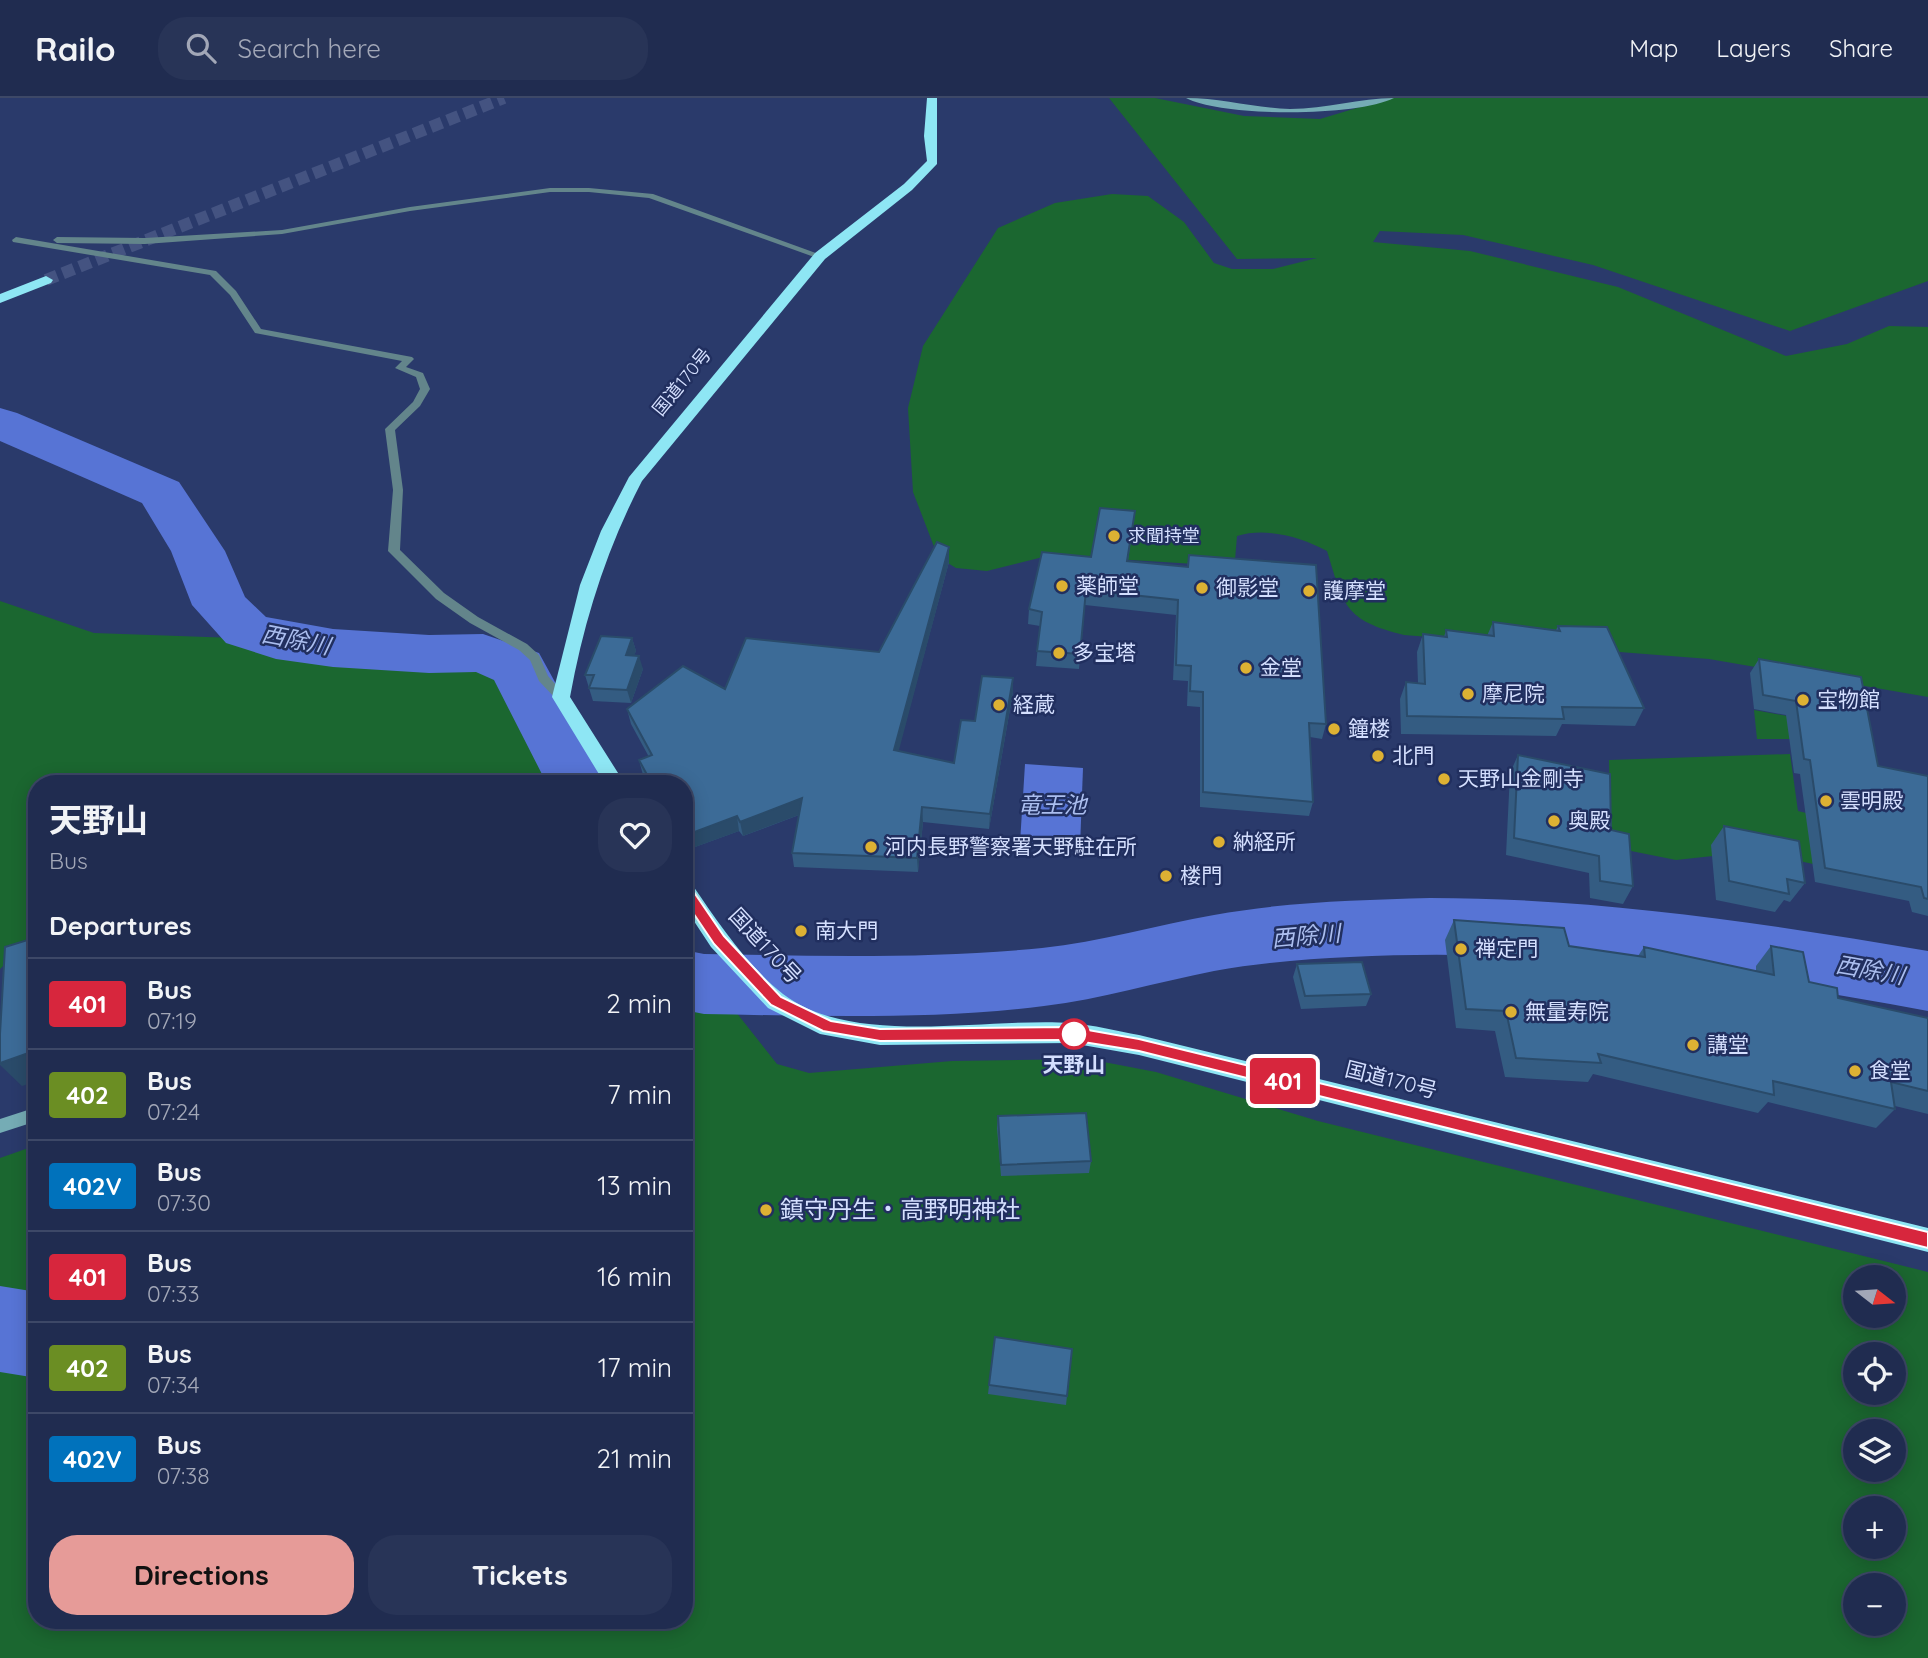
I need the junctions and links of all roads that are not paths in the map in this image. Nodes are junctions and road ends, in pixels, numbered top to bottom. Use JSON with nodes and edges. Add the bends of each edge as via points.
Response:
{"nodes":[{"id":1,"x":932,"y":98,"type":"edge"},
{"id":2,"x":1189,"y":98,"type":"edge"},
{"id":3,"x":1390,"y":98,"type":"edge"},
{"id":4,"x":820,"y":256,"type":"junction"},
{"id":5,"x":46,"y":280,"type":"tunnel mouth"},
{"id":6,"x":0,"y":299,"type":"edge"},
{"id":7,"x":561,"y":697,"type":"junction"},
{"id":8,"x":609,"y":775,"type":"edge"},
{"id":9,"x":693,"y":907,"type":"edge"},
{"id":10,"x":28,"y":1117,"type":"edge"},
{"id":11,"x":0,"y":1126,"type":"edge"},
{"id":12,"x":1928,"y":1240,"type":"edge"}],
"edges":[{"from":1,"to":4,"type":"highway","name":"国道170号","via":[[933,162]]},
{"from":2,"to":3,"type":"street","via":[[1276,113],[1351,108]]},
{"from":4,"to":7,"type":"highway","name":"国道170号","via":[[635,480],[616,514],[569,644]]},
{"from":4,"to":7,"type":"street","via":[[650,196],[589,190],[536,191],[229,237],[12,240],[213,273],[233,292],[258,331],[409,359],[400,368],[420,375],[425,389],[417,404],[390,429],[400,474],[401,511],[394,551],[440,596],[523,647]]},
{"from":5,"to":6,"type":"highway"},
{"from":7,"to":8,"type":"highway"},
{"from":9,"to":12,"type":"highway","name":"国道170号","via":[[776,1001],[828,1027],[880,1035],[1071,1033],[1139,1045]]},
{"from":10,"to":11,"type":"street"}]}
